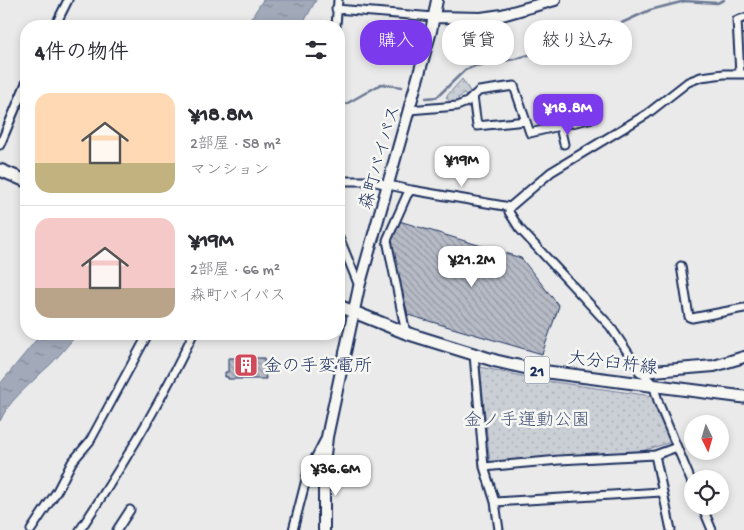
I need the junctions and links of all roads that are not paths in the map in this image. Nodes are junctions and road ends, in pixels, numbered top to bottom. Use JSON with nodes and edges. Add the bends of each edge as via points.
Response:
{"nodes":[{"id":1,"x":68,"y":0,"type":"edge"},
{"id":2,"x":338,"y":0,"type":"edge"},
{"id":3,"x":437,"y":0,"type":"edge"},
{"id":4,"x":552,"y":0,"type":"edge"},
{"id":5,"x":336,"y":9,"type":"junction"},
{"id":6,"x":434,"y":17,"type":"junction"},
{"id":7,"x":744,"y":18,"type":"edge"},
{"id":8,"x":57,"y":20,"type":"edge"},
{"id":9,"x":336,"y":20,"type":"edge"},
{"id":10,"x":742,"y":74,"type":"edge"},
{"id":11,"x":473,"y":96,"type":"junction"},
{"id":12,"x":20,"y":97,"type":"edge"},
{"id":13,"x":409,"y":110,"type":"junction"},
{"id":14,"x":593,"y":118,"type":"dead end"},
{"id":15,"x":526,"y":121,"type":"junction"},
{"id":16,"x":560,"y":127,"type":"junction"},
{"id":17,"x":564,"y":144,"type":"dead end"},
{"id":18,"x":0,"y":145,"type":"edge"},
{"id":19,"x":3,"y":172,"type":"edge"},
{"id":20,"x":20,"y":179,"type":"edge"},
{"id":21,"x":345,"y":182,"type":"edge"},
{"id":22,"x":389,"y":184,"type":"junction"},
{"id":23,"x":411,"y":190,"type":"junction"},
{"id":24,"x":510,"y":207,"type":"junction"},
{"id":25,"x":345,"y":252,"type":"edge"},
{"id":26,"x":681,"y":266,"type":"dead end"},
{"id":27,"x":359,"y":286,"type":"junction"},
{"id":28,"x":345,"y":308,"type":"edge"},
{"id":29,"x":744,"y":308,"type":"edge"},
{"id":30,"x":354,"y":312,"type":"junction"},
{"id":31,"x":406,"y":333,"type":"junction"},
{"id":32,"x":145,"y":340,"type":"edge"},
{"id":33,"x":190,"y":340,"type":"edge"},
{"id":34,"x":474,"y":355,"type":"junction"},
{"id":35,"x":744,"y":357,"type":"edge"},
{"id":36,"x":640,"y":372,"type":"junction"},
{"id":37,"x":653,"y":384,"type":"junction"},
{"id":38,"x":744,"y":397,"type":"edge"},
{"id":39,"x":327,"y":437,"type":"junction"},
{"id":40,"x":677,"y":447,"type":"junction"},
{"id":41,"x":655,"y":455,"type":"junction"},
{"id":42,"x":484,"y":467,"type":"junction"},
{"id":43,"x":687,"y":470,"type":"edge"},
{"id":44,"x":662,"y":492,"type":"junction"},
{"id":45,"x":495,"y":502,"type":"junction"},
{"id":46,"x":130,"y":510,"type":"dead end"},
{"id":47,"x":706,"y":515,"type":"edge"},
{"id":48,"x":31,"y":530,"type":"edge"},
{"id":49,"x":80,"y":530,"type":"edge"},
{"id":50,"x":117,"y":530,"type":"edge"},
{"id":51,"x":293,"y":530,"type":"edge"},
{"id":52,"x":324,"y":530,"type":"edge"},
{"id":53,"x":499,"y":530,"type":"edge"},
{"id":54,"x":667,"y":530,"type":"edge"},
{"id":55,"x":671,"y":530,"type":"edge"},
{"id":56,"x":712,"y":530,"type":"edge"}],
"edges":[{"from":1,"to":8,"type":"street"},
{"from":2,"to":5,"type":"street"},
{"from":3,"to":6,"type":"main road","name":"森町バイパス"},
{"from":4,"to":6,"type":"main road","via":[[502,15]]},
{"from":5,"to":6,"type":"street"},
{"from":5,"to":9,"type":"street"},
{"from":6,"to":13,"type":"main road","name":"森町バイパス"},
{"from":7,"to":10,"type":"street","via":[[736,20]]},
{"from":10,"to":24,"type":"street","via":[[701,77],[688,82],[647,114],[551,172]]},
{"from":11,"to":13,"type":"street","via":[[456,106]]},
{"from":11,"to":15,"type":"street","via":[[477,126]]},
{"from":11,"to":15,"type":"street","via":[[479,91],[514,86]]},
{"from":12,"to":18,"type":"street"},
{"from":13,"to":22,"type":"main road","name":"森町バイパス"},
{"from":14,"to":16,"type":"street"},
{"from":15,"to":16,"type":"street","via":[[530,134]]},
{"from":16,"to":17,"type":"street"},
{"from":19,"to":20,"type":"main road"},
{"from":21,"to":22,"type":"street"},
{"from":22,"to":23,"type":"street"},
{"from":22,"to":27,"type":"main road","name":"森町バイパス"},
{"from":23,"to":24,"type":"street"},
{"from":23,"to":31,"type":"street","via":[[387,240]]},
{"from":24,"to":36,"type":"street","via":[[509,212],[519,228],[610,326]]},
{"from":25,"to":27,"type":"street"},
{"from":26,"to":29,"type":"street","via":[[689,316],[692,318]]},
{"from":27,"to":30,"type":"main road","name":"森町バイパス"},
{"from":28,"to":30,"type":"main road","name":"大分臼杵線","number":"21"},
{"from":30,"to":31,"type":"main road","name":"大分臼杵線","number":"21"},
{"from":30,"to":39,"type":"main road","name":"森町バイパス"},
{"from":31,"to":34,"type":"main road","name":"大分臼杵線","number":"21"},
{"from":32,"to":48,"type":"street","via":[[90,440],[72,462]]},
{"from":33,"to":49,"type":"street","via":[[154,412]]},
{"from":34,"to":37,"type":"main road","name":"大分臼杵線","number":"21","via":[[540,371]]},
{"from":34,"to":42,"type":"street"},
{"from":35,"to":36,"type":"main road","via":[[714,366]]},
{"from":36,"to":37,"type":"street"},
{"from":37,"to":38,"type":"main road","name":"大分臼杵線","number":"21"},
{"from":37,"to":40,"type":"street"},
{"from":39,"to":51,"type":"street","via":[[308,472]]},
{"from":39,"to":52,"type":"main road","name":"森町バイパス"},
{"from":40,"to":41,"type":"street"},
{"from":40,"to":43,"type":"street"},
{"from":41,"to":42,"type":"street"},
{"from":41,"to":44,"type":"street"},
{"from":42,"to":45,"type":"street"},
{"from":44,"to":45,"type":"street"},
{"from":44,"to":55,"type":"street"},
{"from":45,"to":53,"type":"street"},
{"from":46,"to":50,"type":"street"},
{"from":47,"to":56,"type":"street"},
{"from":54,"to":55,"type":"street"}]}
